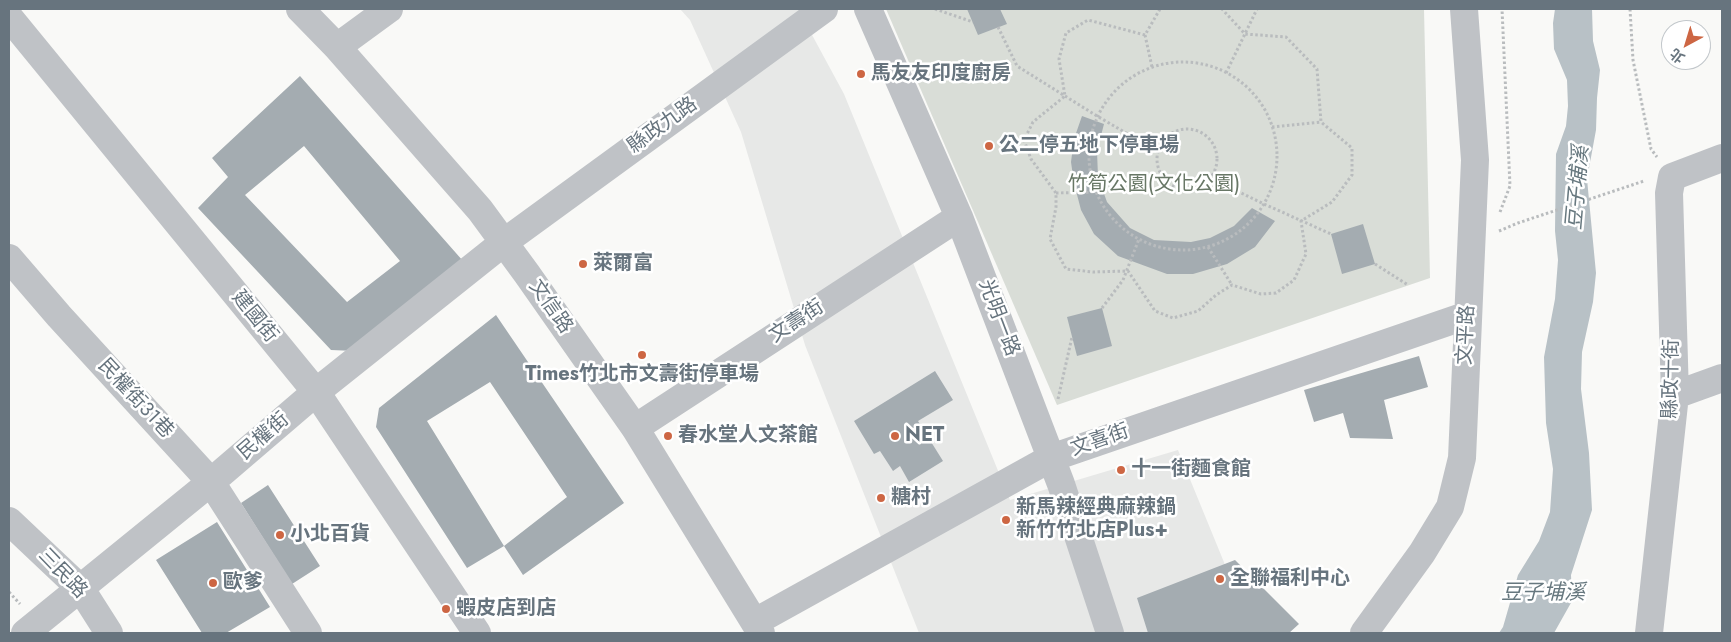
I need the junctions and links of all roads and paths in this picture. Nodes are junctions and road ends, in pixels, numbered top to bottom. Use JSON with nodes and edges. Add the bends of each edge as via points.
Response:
{"nodes":[{"id":1,"x":300,"y":9,"type":"edge"},
{"id":2,"x":389,"y":9,"type":"edge"},
{"id":3,"x":824,"y":9,"type":"edge"},
{"id":4,"x":868,"y":9,"type":"edge"},
{"id":5,"x":935,"y":9,"type":"edge"},
{"id":6,"x":1160,"y":9,"type":"edge"},
{"id":7,"x":1222,"y":9,"type":"edge"},
{"id":8,"x":1257,"y":9,"type":"edge"},
{"id":9,"x":1464,"y":9,"type":"edge"},
{"id":10,"x":1502,"y":9,"type":"edge"},
{"id":11,"x":1630,"y":9,"type":"edge"},
{"id":12,"x":9,"y":17,"type":"edge"},
{"id":13,"x":973,"y":22,"type":"dead end"},
{"id":14,"x":998,"y":27,"type":"dead end"},
{"id":15,"x":1245,"y":34,"type":"junction"},
{"id":16,"x":1145,"y":35,"type":"junction"},
{"id":17,"x":337,"y":47,"type":"junction"},
{"id":18,"x":1152,"y":67,"type":"junction"},
{"id":19,"x":1226,"y":73,"type":"junction"},
{"id":20,"x":1065,"y":96,"type":"junction"},
{"id":21,"x":1097,"y":116,"type":"junction"},
{"id":22,"x":1321,"y":122,"type":"junction"},
{"id":23,"x":1272,"y":127,"type":"junction"},
{"id":24,"x":1651,"y":149,"type":"dead end"},
{"id":25,"x":1157,"y":151,"type":"junction"},
{"id":26,"x":1722,"y":158,"type":"edge"},
{"id":27,"x":1210,"y":178,"type":"junction"},
{"id":28,"x":1650,"y":179,"type":"dead end"},
{"id":29,"x":1510,"y":186,"type":"dead end"},
{"id":30,"x":1096,"y":192,"type":"junction"},
{"id":31,"x":1056,"y":193,"type":"junction"},
{"id":32,"x":1264,"y":204,"type":"junction"},
{"id":33,"x":959,"y":217,"type":"junction"},
{"id":34,"x":1301,"y":221,"type":"junction"},
{"id":35,"x":1331,"y":234,"type":"dead end"},
{"id":36,"x":1493,"y":234,"type":"dead end"},
{"id":37,"x":1139,"y":239,"type":"junction"},
{"id":38,"x":503,"y":243,"type":"junction"},
{"id":39,"x":1208,"y":247,"type":"junction"},
{"id":40,"x":9,"y":258,"type":"edge"},
{"id":41,"x":1375,"y":264,"type":"dead end"},
{"id":42,"x":1128,"y":271,"type":"junction"},
{"id":43,"x":1232,"y":285,"type":"junction"},
{"id":44,"x":1408,"y":286,"type":"dead end"},
{"id":45,"x":1102,"y":308,"type":"dead end"},
{"id":46,"x":1468,"y":314,"type":"junction"},
{"id":47,"x":1072,"y":337,"type":"dead end"},
{"id":48,"x":1722,"y":378,"type":"edge"},
{"id":49,"x":316,"y":392,"type":"junction"},
{"id":50,"x":1676,"y":395,"type":"junction"},
{"id":51,"x":1057,"y":405,"type":"dead end"},
{"id":52,"x":635,"y":428,"type":"junction"},
{"id":53,"x":1051,"y":458,"type":"junction"},
{"id":54,"x":212,"y":482,"type":"junction"},
{"id":55,"x":9,"y":521,"type":"edge"},
{"id":56,"x":81,"y":589,"type":"junction"},
{"id":57,"x":758,"y":628,"type":"edge"},
{"id":58,"x":25,"y":633,"type":"edge"},
{"id":59,"x":109,"y":633,"type":"edge"},
{"id":60,"x":308,"y":633,"type":"edge"},
{"id":61,"x":477,"y":633,"type":"edge"},
{"id":62,"x":1110,"y":633,"type":"edge"},
{"id":63,"x":1364,"y":633,"type":"edge"},
{"id":64,"x":1648,"y":633,"type":"edge"}],
"edges":[{"from":1,"to":17,"type":"street","name":"文信路"},
{"from":2,"to":17,"type":"street"},
{"from":3,"to":38,"type":"street","name":"縣政九路"},
{"from":4,"to":33,"type":"street","name":"光明一路"},
{"from":5,"to":13,"type":"path"},
{"from":6,"to":16,"type":"path"},
{"from":7,"to":15,"type":"path"},
{"from":8,"to":15,"type":"path"},
{"from":9,"to":46,"type":"street","name":"文平路","via":[[1475,160]]},
{"from":10,"to":29,"type":"path"},
{"from":11,"to":24,"type":"path","via":[[1633,60]]},
{"from":12,"to":49,"type":"street","name":"建國街"},
{"from":14,"to":20,"type":"path","via":[[1017,66]]},
{"from":15,"to":19,"type":"path"},
{"from":15,"to":22,"type":"path","via":[[1286,37],[1317,69]]},
{"from":16,"to":18,"type":"path"},
{"from":16,"to":20,"type":"path","via":[[1088,20],[1066,33],[1059,59]]},
{"from":17,"to":38,"type":"street","name":"文信路","via":[[480,210]]},
{"from":18,"to":19,"type":"path","via":[[1177,62],[1202,65]]},
{"from":18,"to":21,"type":"path","via":[[1130,78],[1111,95]]},
{"from":19,"to":23,"type":"path","via":[[1246,87],[1262,105]]},
{"from":20,"to":21,"type":"path"},
{"from":20,"to":31,"type":"path","via":[[1033,122],[1024,140],[1031,159]]},
{"from":21,"to":25,"type":"path"},
{"from":21,"to":30,"type":"path","via":[[1090,141],[1089,166]]},
{"from":22,"to":23,"type":"path"},
{"from":22,"to":34,"type":"path","via":[[1352,148],[1352,175],[1332,202]]},
{"from":23,"to":32,"type":"path","via":[[1277,153],[1274,180]]},
{"from":25,"to":27,"type":"path","via":[[1159,171],[1173,186],[1193,188]]},
{"from":25,"to":27,"type":"path","via":[[1168,134],[1176,130],[1186,128],[1205,134],[1216,150],[1217,160]]},
{"from":26,"to":50,"type":"street","name":"縣政十街","via":[[1672,177],[1669,193]]},
{"from":27,"to":32,"type":"path"},
{"from":28,"to":36,"type":"path","via":[[1518,222]]},
{"from":30,"to":31,"type":"path"},
{"from":30,"to":37,"type":"path","via":[[1106,211]]},
{"from":31,"to":42,"type":"path","via":[[1050,239],[1066,269]]},
{"from":32,"to":34,"type":"path"},
{"from":32,"to":39,"type":"path","via":[[1249,223],[1230,238]]},
{"from":33,"to":52,"type":"street","name":"文壽街"},
{"from":33,"to":53,"type":"street","name":"光明一路"},
{"from":34,"to":35,"type":"path"},
{"from":34,"to":43,"type":"path","via":[[1306,254],[1294,280],[1276,293],[1261,294]]},
{"from":37,"to":39,"type":"path","via":[[1162,248]]},
{"from":37,"to":42,"type":"path"},
{"from":38,"to":49,"type":"street","name":"民權街"},
{"from":38,"to":52,"type":"street","name":"文信路"},
{"from":39,"to":43,"type":"path"},
{"from":40,"to":54,"type":"street","name":"民權街31巷"},
{"from":41,"to":44,"type":"path"},
{"from":42,"to":43,"type":"path","via":[[1155,311],[1173,318],[1198,311]]},
{"from":42,"to":45,"type":"path"},
{"from":46,"to":53,"type":"street","name":"文喜街"},
{"from":46,"to":63,"type":"street","name":"文平路","via":[[1462,458],[1450,506],[1422,553]]},
{"from":47,"to":51,"type":"path"},
{"from":48,"to":50,"type":"street"},
{"from":49,"to":54,"type":"street","name":"民權街"},
{"from":49,"to":61,"type":"street","name":"建國街"},
{"from":50,"to":64,"type":"street","name":"縣政十街"},
{"from":52,"to":57,"type":"street","name":"文信路"},
{"from":53,"to":57,"type":"street","name":"文喜街"},
{"from":53,"to":62,"type":"street","name":"光明一路"},
{"from":54,"to":56,"type":"street","name":"民權街"},
{"from":54,"to":60,"type":"street","name":"民權街31巷"},
{"from":55,"to":56,"type":"street","name":"三民路"},
{"from":56,"to":58,"type":"street","name":"民權街"},
{"from":56,"to":59,"type":"street","name":"三民路"}]}
